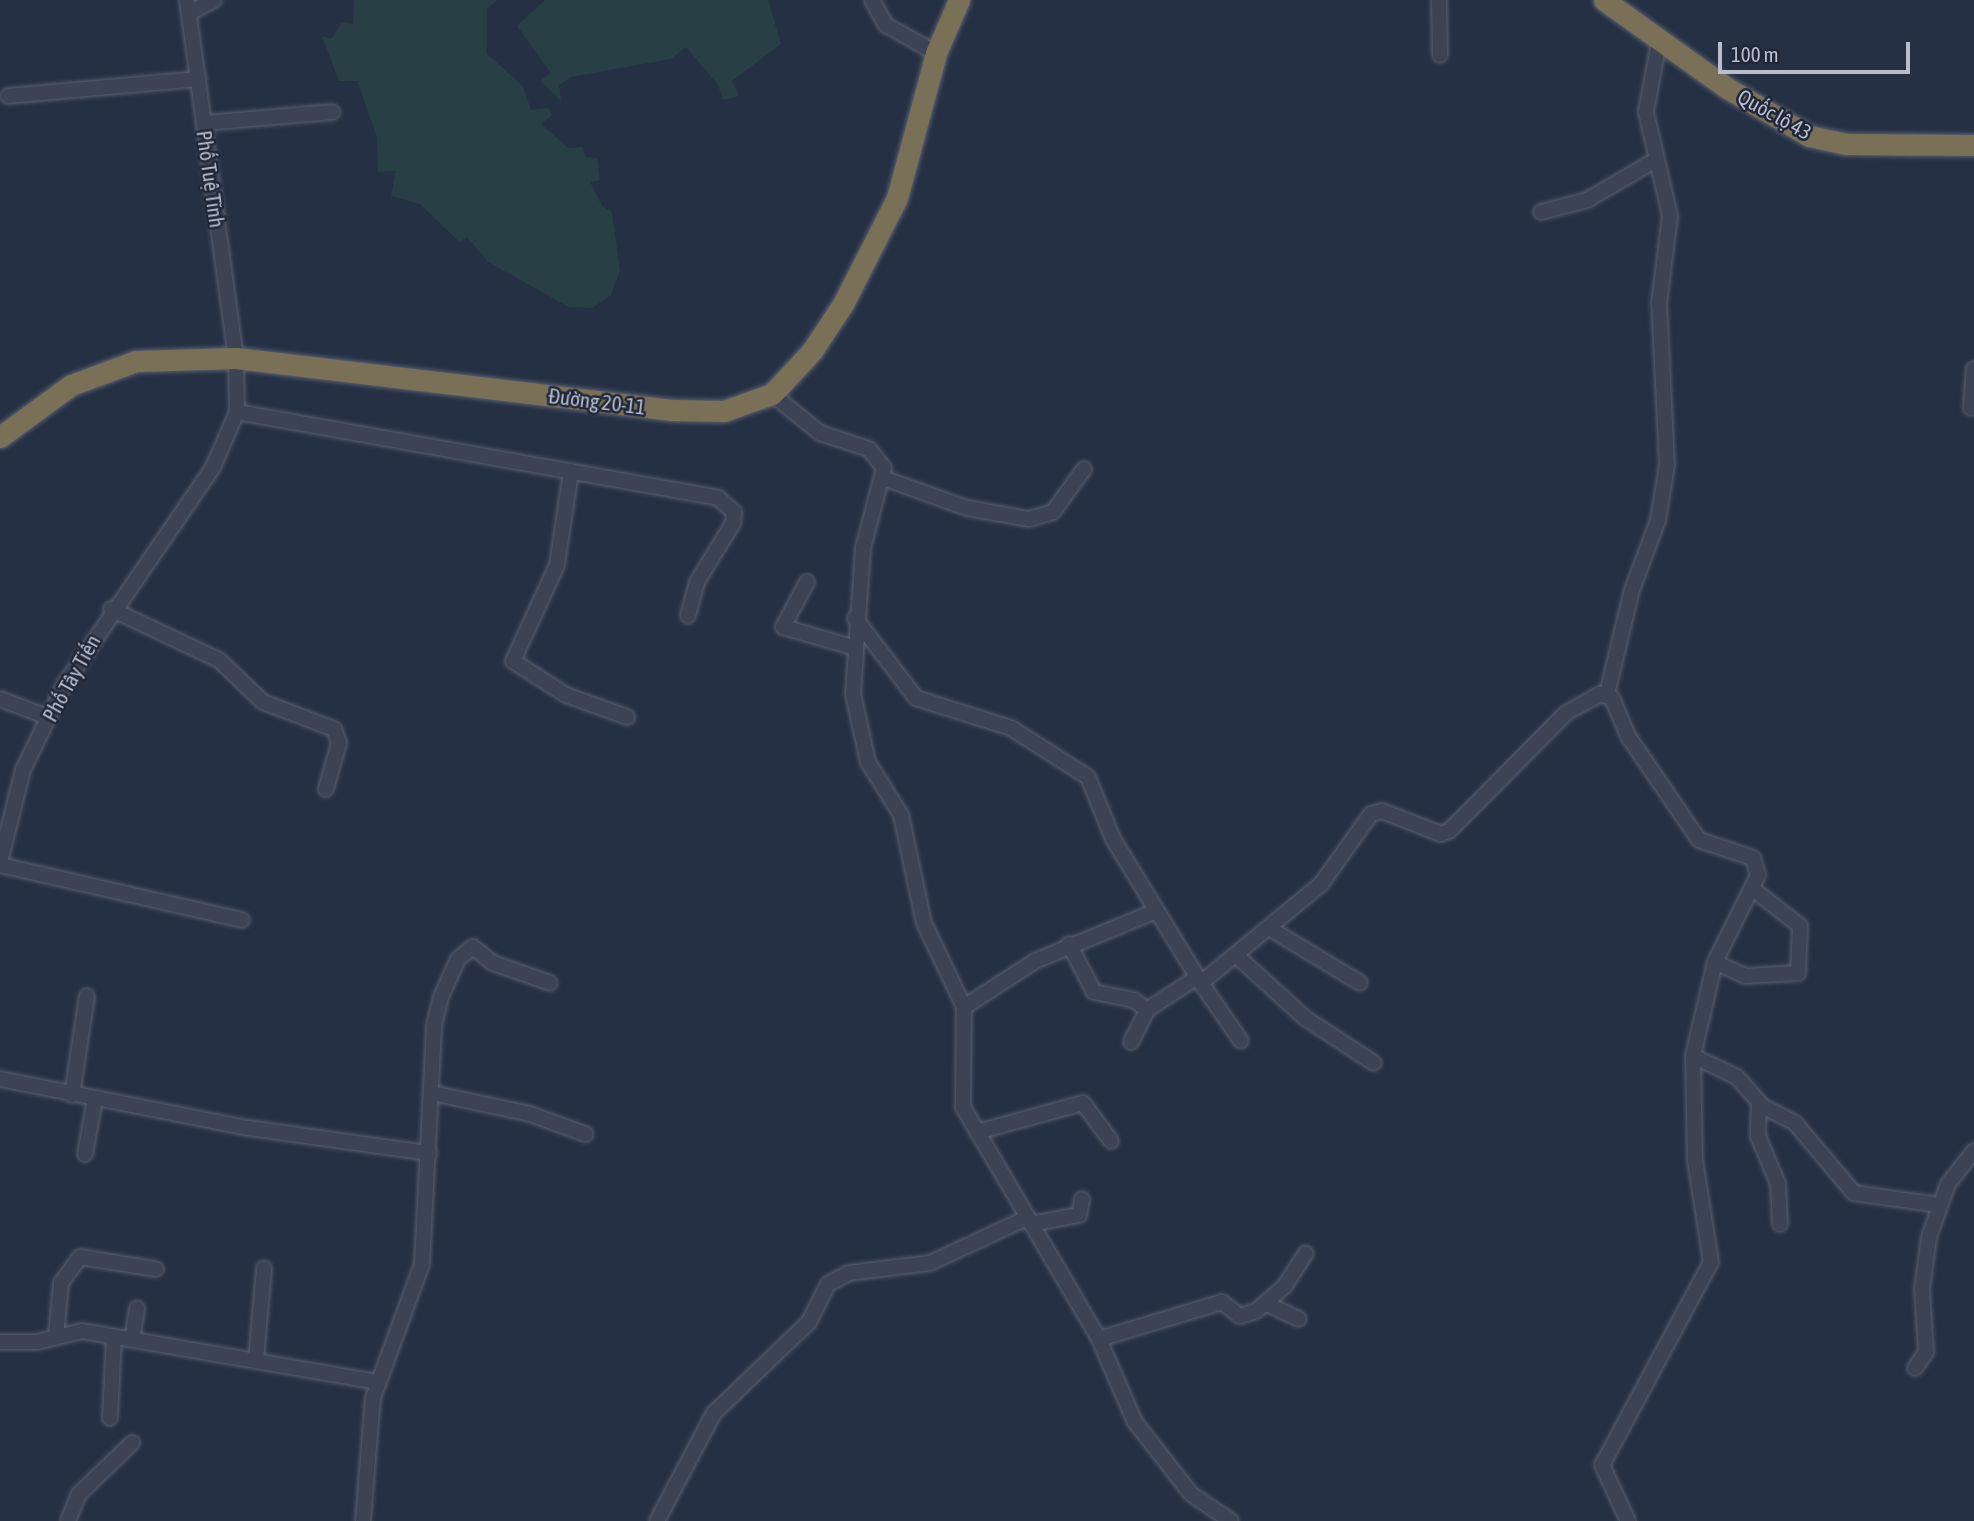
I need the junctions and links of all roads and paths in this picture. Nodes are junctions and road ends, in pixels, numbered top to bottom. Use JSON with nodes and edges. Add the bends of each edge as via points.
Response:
{"nodes":[{"id":1,"x":214,"y":0,"type":"edge"},
{"id":2,"x":872,"y":0,"type":"edge"},
{"id":3,"x":958,"y":0,"type":"edge"},
{"id":4,"x":1439,"y":0,"type":"edge"},
{"id":5,"x":1604,"y":0,"type":"edge"},
{"id":6,"x":188,"y":7,"type":"edge"},
{"id":7,"x":1659,"y":42,"type":"junction"},
{"id":8,"x":936,"y":53,"type":"junction"},
{"id":9,"x":1440,"y":55,"type":"dead end"},
{"id":10,"x":198,"y":79,"type":"junction"},
{"id":11,"x":8,"y":96,"type":"dead end"},
{"id":12,"x":334,"y":112,"type":"dead end"},
{"id":13,"x":204,"y":123,"type":"junction"},
{"id":14,"x":1974,"y":145,"type":"edge"},
{"id":15,"x":1654,"y":161,"type":"junction"},
{"id":16,"x":1541,"y":212,"type":"dead end"},
{"id":17,"x":236,"y":358,"type":"junction"},
{"id":18,"x":1974,"y":369,"type":"edge"},
{"id":19,"x":772,"y":394,"type":"junction"},
{"id":20,"x":1971,"y":408,"type":"dead end"},
{"id":21,"x":237,"y":412,"type":"junction"},
{"id":22,"x":0,"y":437,"type":"edge"},
{"id":23,"x":1084,"y":469,"type":"dead end"},
{"id":24,"x":571,"y":471,"type":"junction"},
{"id":25,"x":883,"y":478,"type":"junction"},
{"id":26,"x":807,"y":582,"type":"dead end"},
{"id":27,"x":111,"y":609,"type":"junction"},
{"id":28,"x":688,"y":616,"type":"dead end"},
{"id":29,"x":855,"y":618,"type":"junction"},
{"id":30,"x":852,"y":647,"type":"junction"},
{"id":31,"x":1607,"y":694,"type":"junction"},
{"id":32,"x":0,"y":699,"type":"edge"},
{"id":33,"x":48,"y":717,"type":"junction"},
{"id":34,"x":627,"y":717,"type":"dead end"},
{"id":35,"x":326,"y":789,"type":"dead end"},
{"id":36,"x":0,"y":864,"type":"edge"},
{"id":37,"x":1753,"y":889,"type":"junction"},
{"id":38,"x":1154,"y":912,"type":"junction"},
{"id":39,"x":242,"y":920,"type":"dead end"},
{"id":40,"x":1269,"y":928,"type":"junction"},
{"id":41,"x":1069,"y":944,"type":"junction"},
{"id":42,"x":1237,"y":956,"type":"junction"},
{"id":43,"x":1715,"y":962,"type":"junction"},
{"id":44,"x":1199,"y":980,"type":"junction"},
{"id":45,"x":550,"y":983,"type":"dead end"},
{"id":46,"x":1360,"y":983,"type":"dead end"},
{"id":47,"x":87,"y":996,"type":"dead end"},
{"id":48,"x":964,"y":1007,"type":"junction"},
{"id":49,"x":1147,"y":1010,"type":"junction"},
{"id":50,"x":1241,"y":1041,"type":"dead end"},
{"id":51,"x":1131,"y":1042,"type":"dead end"},
{"id":52,"x":1693,"y":1056,"type":"junction"},
{"id":53,"x":1374,"y":1063,"type":"dead end"},
{"id":54,"x":0,"y":1079,"type":"edge"},
{"id":55,"x":432,"y":1093,"type":"junction"},
{"id":56,"x":72,"y":1095,"type":"junction"},
{"id":57,"x":95,"y":1099,"type":"junction"},
{"id":58,"x":1759,"y":1103,"type":"junction"},
{"id":59,"x":976,"y":1132,"type":"junction"},
{"id":60,"x":585,"y":1134,"type":"dead end"},
{"id":61,"x":1111,"y":1141,"type":"dead end"},
{"id":62,"x":1974,"y":1150,"type":"edge"},
{"id":63,"x":429,"y":1153,"type":"junction"},
{"id":64,"x":85,"y":1154,"type":"dead end"},
{"id":65,"x":1082,"y":1199,"type":"dead end"},
{"id":66,"x":1939,"y":1205,"type":"junction"},
{"id":67,"x":1029,"y":1221,"type":"junction"},
{"id":68,"x":1780,"y":1224,"type":"dead end"},
{"id":69,"x":1306,"y":1253,"type":"dead end"},
{"id":70,"x":264,"y":1268,"type":"dead end"},
{"id":71,"x":156,"y":1269,"type":"dead end"},
{"id":72,"x":1267,"y":1304,"type":"junction"},
{"id":73,"x":137,"y":1308,"type":"dead end"},
{"id":74,"x":1299,"y":1320,"type":"dead end"},
{"id":75,"x":56,"y":1336,"type":"junction"},
{"id":76,"x":114,"y":1337,"type":"junction"},
{"id":77,"x":1100,"y":1339,"type":"junction"},
{"id":78,"x":132,"y":1340,"type":"junction"},
{"id":79,"x":0,"y":1342,"type":"edge"},
{"id":80,"x":256,"y":1360,"type":"junction"},
{"id":81,"x":1915,"y":1368,"type":"dead end"},
{"id":82,"x":377,"y":1382,"type":"junction"},
{"id":83,"x":110,"y":1418,"type":"dead end"},
{"id":84,"x":132,"y":1443,"type":"dead end"},
{"id":85,"x":68,"y":1521,"type":"edge"},
{"id":86,"x":363,"y":1521,"type":"edge"},
{"id":87,"x":657,"y":1521,"type":"edge"},
{"id":88,"x":1231,"y":1521,"type":"edge"},
{"id":89,"x":1628,"y":1521,"type":"edge"}],
"edges":[{"from":1,"to":6,"type":"street"},
{"from":2,"to":8,"type":"street","via":[[887,25]]},
{"from":3,"to":8,"type":"highway","name":"Đường 20-11"},
{"from":4,"to":9,"type":"street"},
{"from":5,"to":7,"type":"highway","name":"Quốc lộ 43"},
{"from":6,"to":10,"type":"street","name":"Phố Tuệ Tĩnh"},
{"from":7,"to":14,"type":"highway","name":"Quốc lộ 43","via":[[1809,136],[1847,144]]},
{"from":7,"to":15,"type":"street","via":[[1646,102]]},
{"from":8,"to":19,"type":"highway","name":"Đường 20-11","via":[[897,198],[843,304],[812,351]]},
{"from":10,"to":11,"type":"street"},
{"from":10,"to":13,"type":"street","name":"Phố Tuệ Tĩnh"},
{"from":12,"to":13,"type":"street"},
{"from":13,"to":17,"type":"street","name":"Phố Tuệ Tĩnh"},
{"from":15,"to":16,"type":"street","via":[[1587,200]]},
{"from":15,"to":31,"type":"street","via":[[1670,216],[1659,303],[1667,465],[1658,520],[1632,590]]},
{"from":17,"to":19,"type":"highway","name":"Đường 20-11","via":[[672,410],[724,411]]},
{"from":17,"to":21,"type":"street","name":"Phố Tây Tiến"},
{"from":17,"to":22,"type":"highway","name":"Đường 20-11","via":[[119,364],[71,386]]},
{"from":18,"to":20,"type":"street"},
{"from":19,"to":25,"type":"street","via":[[820,433],[881,457]]},
{"from":21,"to":24,"type":"street"},
{"from":21,"to":27,"type":"street","name":"Phố Tây Tiến","via":[[224,450]]},
{"from":23,"to":25,"type":"street","via":[[1053,512],[1029,519],[967,508]]},
{"from":24,"to":28,"type":"street","via":[[727,503],[733,523],[697,582]]},
{"from":24,"to":34,"type":"street","via":[[557,565],[513,661],[566,695]]},
{"from":25,"to":29,"type":"street","via":[[863,548]]},
{"from":26,"to":30,"type":"street","via":[[783,627]]},
{"from":27,"to":33,"type":"street","name":"Phố Tây Tiến"},
{"from":27,"to":35,"type":"street","via":[[219,660],[263,702],[334,729],[339,743]]},
{"from":29,"to":30,"type":"street"},
{"from":29,"to":38,"type":"street","via":[[916,698],[1011,729],[1088,777]]},
{"from":30,"to":48,"type":"street","via":[[853,694],[864,749],[901,815],[918,905]]},
{"from":31,"to":37,"type":"street","via":[[1699,841],[1753,858],[1758,875]]},
{"from":31,"to":40,"type":"street","via":[[1566,713],[1450,831],[1441,834],[1382,811],[1371,814],[1331,874]]},
{"from":32,"to":33,"type":"street"},
{"from":33,"to":36,"type":"street","name":"Phố Tây Tiến","via":[[23,770]]},
{"from":36,"to":39,"type":"street"},
{"from":37,"to":43,"type":"street"},
{"from":37,"to":43,"type":"street","via":[[1800,926],[1798,973],[1745,976]]},
{"from":38,"to":41,"type":"street"},
{"from":38,"to":44,"type":"street"},
{"from":40,"to":42,"type":"street"},
{"from":40,"to":46,"type":"street"},
{"from":41,"to":48,"type":"street"},
{"from":41,"to":49,"type":"street","via":[[1094,992],[1134,1000]]},
{"from":42,"to":44,"type":"street"},
{"from":42,"to":53,"type":"street","via":[[1304,1018]]},
{"from":43,"to":52,"type":"street"},
{"from":44,"to":49,"type":"street"},
{"from":44,"to":50,"type":"street"},
{"from":45,"to":55,"type":"street","via":[[469,948],[441,997]]},
{"from":47,"to":56,"type":"street"},
{"from":48,"to":59,"type":"street","via":[[959,1086]]},
{"from":49,"to":51,"type":"street"},
{"from":52,"to":58,"type":"street","via":[[1737,1077]]},
{"from":52,"to":89,"type":"street","via":[[1695,1160],[1711,1262],[1604,1459],[1603,1471]]},
{"from":54,"to":56,"type":"street"},
{"from":55,"to":60,"type":"street","via":[[498,1105]]},
{"from":55,"to":63,"type":"street"},
{"from":56,"to":57,"type":"street"},
{"from":57,"to":63,"type":"street"},
{"from":57,"to":64,"type":"street"},
{"from":58,"to":66,"type":"street","via":[[1795,1123],[1854,1193]]},
{"from":58,"to":68,"type":"street","via":[[1758,1136],[1778,1184]]},
{"from":59,"to":61,"type":"street","via":[[1083,1103]]},
{"from":59,"to":67,"type":"street"},
{"from":62,"to":66,"type":"street"},
{"from":63,"to":82,"type":"street","via":[[422,1264]]},
{"from":65,"to":67,"type":"street","via":[[1079,1215]]},
{"from":66,"to":81,"type":"street","via":[[1923,1273],[1925,1357]]},
{"from":67,"to":77,"type":"street"},
{"from":67,"to":87,"type":"street","via":[[930,1263],[849,1273],[828,1284],[809,1322],[714,1413]]},
{"from":69,"to":72,"type":"street"},
{"from":70,"to":80,"type":"street"},
{"from":71,"to":75,"type":"street","via":[[79,1257],[61,1283]]},
{"from":72,"to":74,"type":"street"},
{"from":72,"to":77,"type":"street","via":[[1240,1316],[1222,1302]]},
{"from":73,"to":78,"type":"street"},
{"from":75,"to":76,"type":"street","via":[[82,1331]]},
{"from":75,"to":79,"type":"street"},
{"from":76,"to":78,"type":"street"},
{"from":76,"to":83,"type":"street"},
{"from":77,"to":88,"type":"street","via":[[1131,1413],[1154,1448],[1191,1494]]},
{"from":78,"to":80,"type":"street"},
{"from":80,"to":82,"type":"street"},
{"from":82,"to":86,"type":"street"},
{"from":84,"to":85,"type":"street","via":[[79,1494]]}]}
